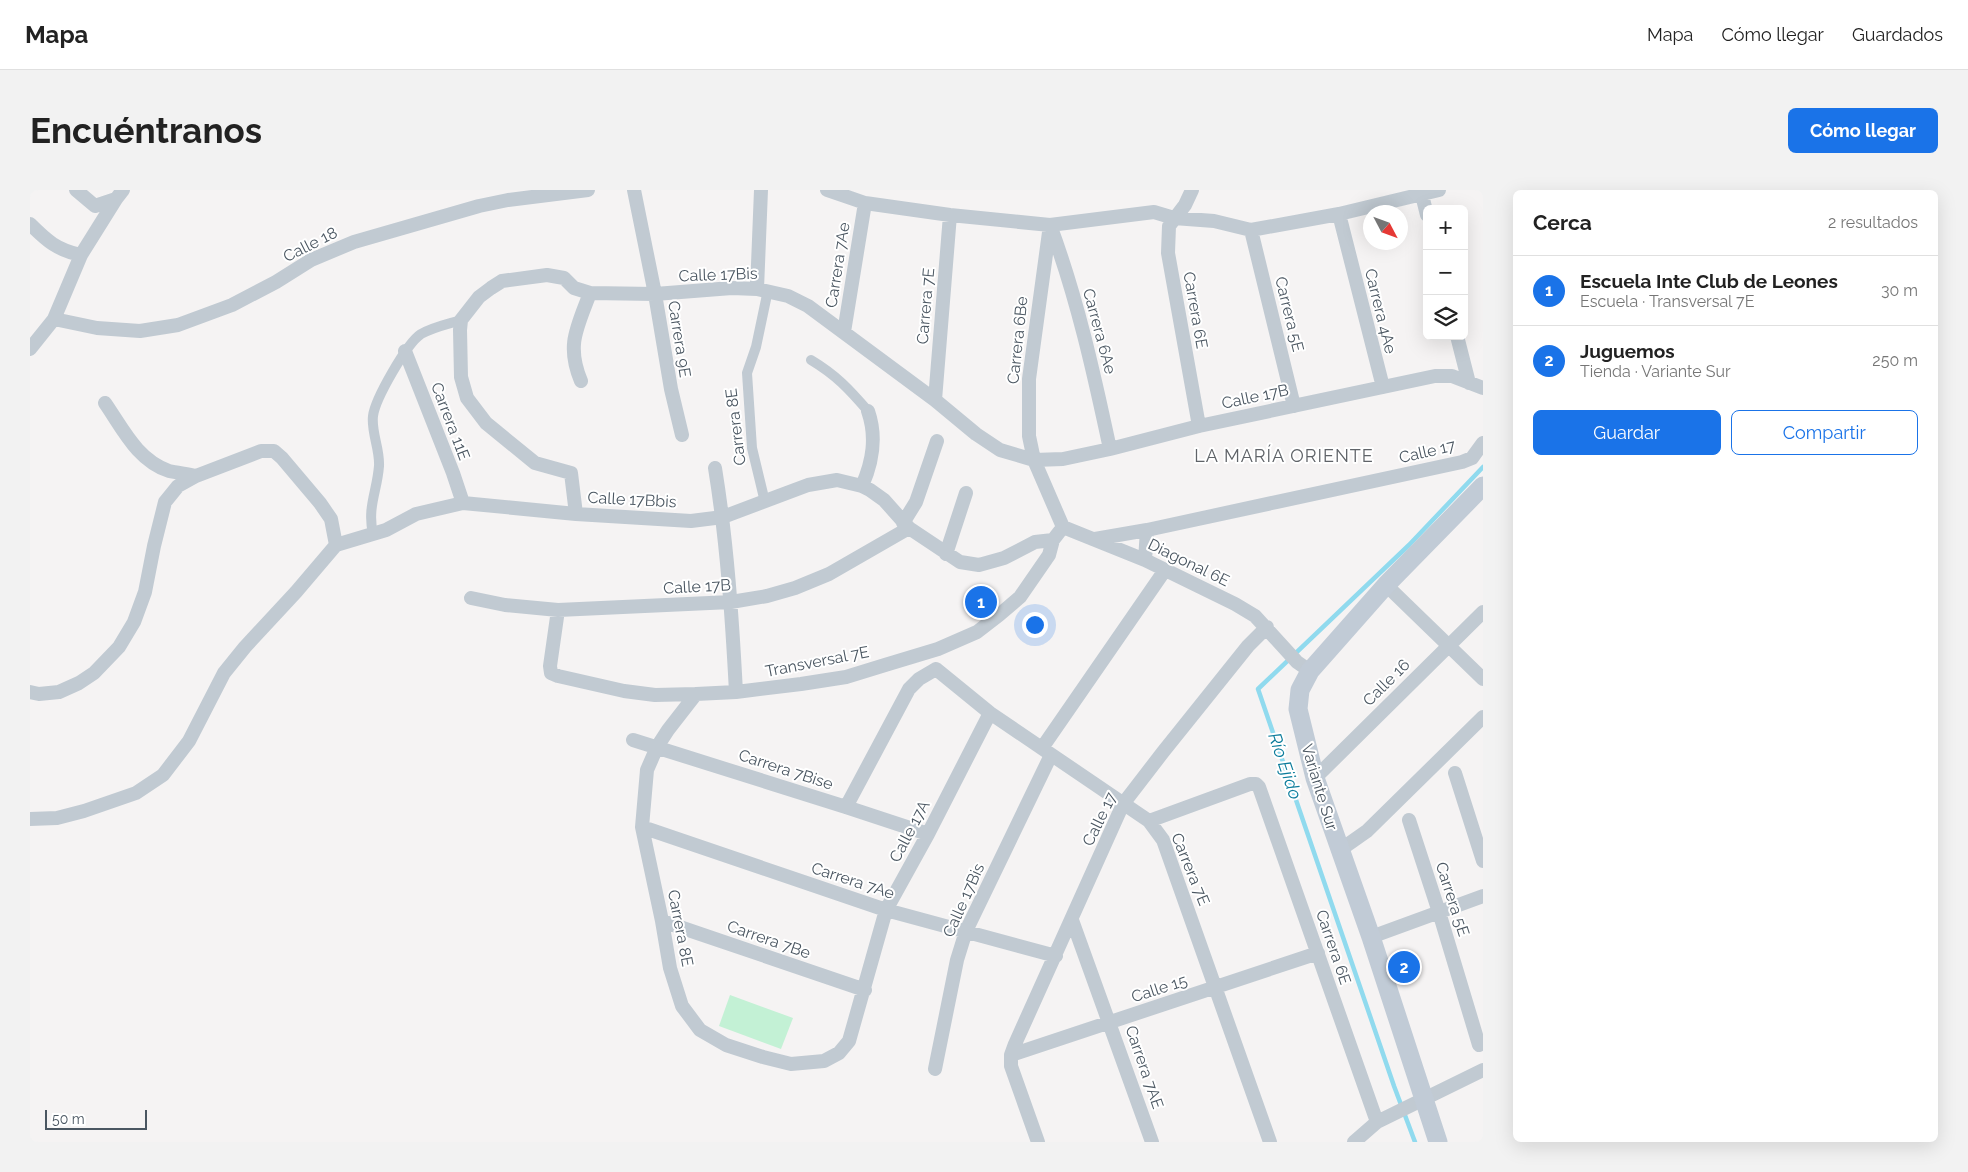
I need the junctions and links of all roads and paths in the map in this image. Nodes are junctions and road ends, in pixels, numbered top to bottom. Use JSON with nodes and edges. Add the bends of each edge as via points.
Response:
{"nodes":[{"id":1,"x":76,"y":190,"type":"edge"},
{"id":2,"x":588,"y":190,"type":"edge"},
{"id":3,"x":634,"y":190,"type":"edge"},
{"id":4,"x":762,"y":190,"type":"edge"},
{"id":5,"x":827,"y":190,"type":"edge"},
{"id":6,"x":1192,"y":190,"type":"edge"},
{"id":7,"x":1439,"y":190,"type":"edge"},
{"id":8,"x":119,"y":194,"type":"edge"},
{"id":9,"x":1422,"y":194,"type":"junction"},
{"id":10,"x":865,"y":203,"type":"junction"},
{"id":11,"x":1425,"y":205,"type":"edge"},
{"id":12,"x":1339,"y":214,"type":"junction"},
{"id":13,"x":950,"y":215,"type":"junction"},
{"id":14,"x":1174,"y":218,"type":"junction"},
{"id":15,"x":30,"y":224,"type":"edge"},
{"id":16,"x":1050,"y":225,"type":"junction"},
{"id":17,"x":1251,"y":230,"type":"junction"},
{"id":18,"x":81,"y":255,"type":"junction"},
{"id":19,"x":763,"y":289,"type":"junction"},
{"id":20,"x":590,"y":293,"type":"junction"},
{"id":21,"x":655,"y":294,"type":"junction"},
{"id":22,"x":54,"y":319,"type":"junction"},
{"id":23,"x":461,"y":320,"type":"junction"},
{"id":24,"x":844,"y":332,"type":"junction"},
{"id":25,"x":1458,"y":340,"type":"edge"},
{"id":26,"x":30,"y":349,"type":"edge"},
{"id":27,"x":406,"y":351,"type":"junction"},
{"id":28,"x":811,"y":360,"type":"dead end"},
{"id":29,"x":581,"y":381,"type":"dead end"},
{"id":30,"x":1469,"y":383,"type":"junction"},
{"id":31,"x":1382,"y":387,"type":"junction"},
{"id":32,"x":1483,"y":388,"type":"edge"},
{"id":33,"x":935,"y":400,"type":"junction"},
{"id":34,"x":106,"y":403,"type":"dead end"},
{"id":35,"x":1294,"y":406,"type":"junction"},
{"id":36,"x":868,"y":411,"type":"joint"},
{"id":37,"x":1200,"y":426,"type":"junction"},
{"id":38,"x":682,"y":435,"type":"dead end"},
{"id":39,"x":937,"y":441,"type":"dead end"},
{"id":40,"x":1483,"y":443,"type":"edge"},
{"id":41,"x":1110,"y":449,"type":"junction"},
{"id":42,"x":1034,"y":460,"type":"junction"},
{"id":43,"x":715,"y":468,"type":"dead end"},
{"id":44,"x":196,"y":476,"type":"junction"},
{"id":45,"x":862,"y":486,"type":"junction"},
{"id":46,"x":1483,"y":486,"type":"edge"},
{"id":47,"x":966,"y":493,"type":"dead end"},
{"id":48,"x":765,"y":502,"type":"junction"},
{"id":49,"x":463,"y":504,"type":"junction"},
{"id":50,"x":576,"y":514,"type":"junction"},
{"id":51,"x":723,"y":518,"type":"junction"},
{"id":52,"x":906,"y":526,"type":"junction"},
{"id":53,"x":1064,"y":527,"type":"junction"},
{"id":54,"x":1147,"y":530,"type":"junction"},
{"id":55,"x":374,"y":534,"type":"junction"},
{"id":56,"x":1096,"y":539,"type":"junction"},
{"id":57,"x":1053,"y":540,"type":"junction"},
{"id":58,"x":336,"y":545,"type":"junction"},
{"id":59,"x":946,"y":554,"type":"junction"},
{"id":60,"x":1145,"y":560,"type":"junction"},
{"id":61,"x":1166,"y":570,"type":"junction"},
{"id":62,"x":1386,"y":585,"type":"junction"},
{"id":63,"x":471,"y":598,"type":"dead end"},
{"id":64,"x":731,"y":602,"type":"junction"},
{"id":65,"x":558,"y":610,"type":"junction"},
{"id":66,"x":1483,"y":612,"type":"edge"},
{"id":67,"x":1266,"y":627,"type":"junction"},
{"id":68,"x":1449,"y":645,"type":"junction"},
{"id":69,"x":938,"y":649,"type":"junction"},
{"id":70,"x":1304,"y":666,"type":"junction"},
{"id":71,"x":936,"y":670,"type":"junction"},
{"id":72,"x":1483,"y":679,"type":"edge"},
{"id":73,"x":30,"y":692,"type":"edge"},
{"id":74,"x":736,"y":692,"type":"junction"},
{"id":75,"x":696,"y":694,"type":"junction"},
{"id":76,"x":990,"y":713,"type":"junction"},
{"id":77,"x":1483,"y":717,"type":"edge"},
{"id":78,"x":632,"y":740,"type":"dead end"},
{"id":79,"x":657,"y":747,"type":"junction"},
{"id":80,"x":1047,"y":752,"type":"junction"},
{"id":81,"x":1455,"y":773,"type":"dead end"},
{"id":82,"x":1315,"y":778,"type":"junction"},
{"id":83,"x":1123,"y":804,"type":"junction"},
{"id":84,"x":846,"y":807,"type":"junction"},
{"id":85,"x":30,"y":819,"type":"edge"},
{"id":86,"x":1409,"y":820,"type":"dead end"},
{"id":87,"x":1149,"y":822,"type":"junction"},
{"id":88,"x":642,"y":827,"type":"junction"},
{"id":89,"x":928,"y":834,"type":"junction"},
{"id":90,"x":1340,"y":850,"type":"junction"},
{"id":91,"x":1483,"y":861,"type":"edge"},
{"id":92,"x":1483,"y":896,"type":"edge"},
{"id":93,"x":886,"y":910,"type":"junction"},
{"id":94,"x":1439,"y":912,"type":"junction"},
{"id":95,"x":1072,"y":920,"type":"junction"},
{"id":96,"x":662,"y":921,"type":"junction"},
{"id":97,"x":966,"y":931,"type":"junction"},
{"id":98,"x":1370,"y":937,"type":"junction"},
{"id":99,"x":1318,"y":953,"type":"junction"},
{"id":100,"x":1056,"y":956,"type":"junction"},
{"id":101,"x":1217,"y":987,"type":"junction"},
{"id":102,"x":865,"y":990,"type":"junction"},
{"id":103,"x":1110,"y":1022,"type":"junction"},
{"id":104,"x":1478,"y":1046,"type":"dead end"},
{"id":105,"x":839,"y":1053,"type":"joint"},
{"id":106,"x":1011,"y":1055,"type":"junction"},
{"id":107,"x":935,"y":1068,"type":"dead end"},
{"id":108,"x":1483,"y":1070,"type":"edge"},
{"id":109,"x":1417,"y":1102,"type":"junction"},
{"id":110,"x":1377,"y":1122,"type":"junction"},
{"id":111,"x":1038,"y":1142,"type":"edge"},
{"id":112,"x":1152,"y":1142,"type":"edge"},
{"id":113,"x":1270,"y":1142,"type":"edge"},
{"id":114,"x":1354,"y":1142,"type":"edge"},
{"id":115,"x":1438,"y":1142,"type":"edge"}],
"edges":[{"from":1,"to":8,"type":"street","via":[[95,206]]},
{"from":2,"to":22,"type":"street","name":"Calle 18","via":[[508,200],[354,242],[310,260],[232,305],[178,325],[140,331],[97,328]]},
{"from":3,"to":21,"type":"street","name":"Carrera 9E"},
{"from":4,"to":19,"type":"street","name":"Carrera 8E"},
{"from":5,"to":10,"type":"street"},
{"from":6,"to":14,"type":"street","name":"Carrera 6E"},
{"from":7,"to":9,"type":"street"},
{"from":8,"to":18,"type":"street"},
{"from":9,"to":11,"type":"street"},
{"from":9,"to":12,"type":"street"},
{"from":10,"to":13,"type":"street"},
{"from":10,"to":24,"type":"street","name":"Carrera 7Ae"},
{"from":12,"to":17,"type":"street"},
{"from":12,"to":31,"type":"street","name":"Carrera 4Ae"},
{"from":13,"to":16,"type":"street"},
{"from":13,"to":33,"type":"street","name":"Carrera 7E"},
{"from":14,"to":16,"type":"street","via":[[1154,212]]},
{"from":14,"to":17,"type":"street","via":[[1214,221]]},
{"from":14,"to":37,"type":"street","name":"Carrera 6E","via":[[1167,234],[1168,253]]},
{"from":15,"to":18,"type":"street","via":[[63,251]]},
{"from":16,"to":41,"type":"street","name":"Carrera 6Ae","via":[[1096,382]]},
{"from":16,"to":42,"type":"street","name":"Carrera 6Be","via":[[1029,379],[1029,436]]},
{"from":17,"to":35,"type":"street","name":"Carrera 5E"},
{"from":18,"to":22,"type":"street"},
{"from":19,"to":21,"type":"street","name":"Calle 17Bis"},
{"from":19,"to":24,"type":"street","name":"Calle 17Bis","via":[[808,306]]},
{"from":19,"to":48,"type":"street","name":"Carrera 8E","via":[[756,347],[747,373],[752,448]]},
{"from":20,"to":21,"type":"street","name":"Calle 17Bis"},
{"from":20,"to":23,"type":"street","name":"Calle 17Bis","via":[[574,288],[564,278],[547,275],[502,281],[479,297]]},
{"from":20,"to":29,"type":"street","via":[[573,345],[575,366]]},
{"from":21,"to":38,"type":"street","name":"Carrera 9E"},
{"from":22,"to":26,"type":"street"},
{"from":23,"to":27,"type":"street","via":[[421,334]]},
{"from":23,"to":50,"type":"street","via":[[461,377],[467,398],[486,423],[535,462],[571,473]]},
{"from":24,"to":33,"type":"street","name":"Calle 17Bis"},
{"from":25,"to":30,"type":"street"},
{"from":27,"to":49,"type":"street","name":"Carrera 11E"},
{"from":27,"to":55,"type":"street","via":[[378,400],[373,416],[380,464],[370,512]]},
{"from":28,"to":36,"type":"street","via":[[843,382]]},
{"from":30,"to":31,"type":"street","name":"Calle 17B","via":[[1452,376],[1435,376]]},
{"from":30,"to":32,"type":"street","name":"Calle 17B"},
{"from":31,"to":35,"type":"street","name":"Calle 17B"},
{"from":33,"to":42,"type":"street","name":"Calle 17Bis","via":[[1000,450]]},
{"from":34,"to":44,"type":"street","via":[[135,449],[151,462],[168,470]]},
{"from":35,"to":37,"type":"street","name":"Calle 17B"},
{"from":36,"to":45,"type":"street","via":[[873,451]]},
{"from":37,"to":41,"type":"street","name":"Calle 17B"},
{"from":39,"to":52,"type":"street"},
{"from":40,"to":54,"type":"street","name":"Calle 17","via":[[1472,458]]},
{"from":41,"to":42,"type":"street","name":"Calle 17B","via":[[1063,459]]},
{"from":42,"to":53,"type":"street","name":"Carrera 6Be"},
{"from":43,"to":51,"type":"street"},
{"from":44,"to":58,"type":"street","via":[[261,451],[274,451],[331,519]]},
{"from":44,"to":73,"type":"street","via":[[178,486],[165,502],[145,592],[120,647],[94,674],[79,683],[59,692]]},
{"from":45,"to":48,"type":"street","name":"Calle 17Bbis","via":[[836,480],[808,485]]},
{"from":45,"to":52,"type":"street","name":"Calle 17Bbis","via":[[884,500]]},
{"from":46,"to":62,"type":"main road","name":"Variante Sur"},
{"from":47,"to":59,"type":"street"},
{"from":48,"to":51,"type":"street","name":"Calle 17Bbis"},
{"from":49,"to":50,"type":"street","name":"Calle 17Bbis"},
{"from":49,"to":55,"type":"street","name":"Calle 17Bbis","via":[[416,514]]},
{"from":50,"to":51,"type":"street","name":"Calle 17Bbis","via":[[691,521]]},
{"from":51,"to":64,"type":"street"},
{"from":52,"to":59,"type":"street","name":"Calle 17Bbis"},
{"from":52,"to":64,"type":"street","name":"Calle 17B","via":[[821,578],[767,596]]},
{"from":53,"to":56,"type":"street","name":"Diagonal 6E"},
{"from":53,"to":57,"type":"street","name":"Transversal 7E"},
{"from":54,"to":56,"type":"street","name":"Calle 17"},
{"from":54,"to":60,"type":"street"},
{"from":55,"to":58,"type":"street","name":"Calle 17Bbis"},
{"from":56,"to":60,"type":"street","name":"Diagonal 6E"},
{"from":57,"to":59,"type":"street","name":"Calle 17Bbis","via":[[1035,542],[1004,558],[979,565],[960,562]]},
{"from":57,"to":69,"type":"street","name":"Transversal 7E","via":[[1049,556],[1020,597],[977,632]]},
{"from":58,"to":85,"type":"street","via":[[224,673],[189,741],[163,775],[136,793],[101,805],[57,818]]},
{"from":60,"to":61,"type":"street","name":"Diagonal 6E"},
{"from":61,"to":67,"type":"street","name":"Diagonal 6E","via":[[1235,604]]},
{"from":61,"to":80,"type":"street","name":"Calle 17Bis"},
{"from":62,"to":68,"type":"street"},
{"from":62,"to":70,"type":"main road","name":"Variante Sur"},
{"from":63,"to":65,"type":"street","name":"Calle 17B"},
{"from":64,"to":65,"type":"street","name":"Calle 17B"},
{"from":64,"to":74,"type":"street"},
{"from":65,"to":75,"type":"street","name":"Transversal 7E","via":[[551,673],[624,691],[655,695]]},
{"from":66,"to":68,"type":"street","name":"Calle 16"},
{"from":67,"to":70,"type":"street","name":"Diagonal 6E"},
{"from":67,"to":83,"type":"street","name":"Calle 17"},
{"from":68,"to":72,"type":"street"},
{"from":68,"to":82,"type":"street","name":"Calle 16"},
{"from":69,"to":71,"type":"street"},
{"from":69,"to":74,"type":"street","name":"Transversal 7E","via":[[846,677]]},
{"from":70,"to":82,"type":"main road","name":"Variante Sur","via":[[1298,710]]},
{"from":71,"to":76,"type":"street","name":"Carrera 7E"},
{"from":71,"to":84,"type":"street","via":[[919,679],[910,689]]},
{"from":74,"to":75,"type":"street","name":"Transversal 7E"},
{"from":75,"to":79,"type":"street","name":"Carrera 8E"},
{"from":76,"to":80,"type":"street","name":"Carrera 7E"},
{"from":76,"to":89,"type":"street","name":"Calle 17A"},
{"from":77,"to":90,"type":"street","via":[[1367,831]]},
{"from":78,"to":79,"type":"street","name":"Carrera 7Bise"},
{"from":79,"to":84,"type":"street","name":"Carrera 7Bise"},
{"from":79,"to":88,"type":"street","name":"Carrera 8E","via":[[647,770]]},
{"from":80,"to":83,"type":"street","name":"Carrera 7E"},
{"from":80,"to":97,"type":"street","name":"Calle 17Bis"},
{"from":81,"to":91,"type":"street"},
{"from":82,"to":90,"type":"main road","name":"Variante Sur"},
{"from":83,"to":87,"type":"street","name":"Carrera 7E"},
{"from":83,"to":95,"type":"street","name":"Calle 17"},
{"from":84,"to":89,"type":"street","name":"Carrera 7Bise"},
{"from":86,"to":94,"type":"street","name":"Carrera 5E"},
{"from":87,"to":99,"type":"street","name":"Carrera 6E","via":[[1256,784]]},
{"from":87,"to":101,"type":"street","name":"Carrera 7E","via":[[1163,840]]},
{"from":88,"to":93,"type":"street","name":"Carrera 7Ae"},
{"from":88,"to":96,"type":"street","name":"Carrera 8E"},
{"from":89,"to":93,"type":"street","name":"Calle 17A"},
{"from":90,"to":98,"type":"main road","name":"Variante Sur"},
{"from":92,"to":94,"type":"street"},
{"from":93,"to":97,"type":"street","name":"Carrera 7Ae"},
{"from":93,"to":102,"type":"street","name":"Calle 17A"},
{"from":94,"to":98,"type":"street"},
{"from":94,"to":104,"type":"street","name":"Carrera 5E"},
{"from":95,"to":100,"type":"street","name":"Calle 17"},
{"from":95,"to":103,"type":"street","name":"Carrera 7AE"},
{"from":96,"to":102,"type":"street","name":"Carrera 7Be"},
{"from":96,"to":105,"type":"street","name":"Carrera 8E","via":[[670,968],[682,1006],[700,1030],[726,1045],[791,1064],[824,1060]]},
{"from":97,"to":100,"type":"street","name":"Carrera 7Ae"},
{"from":97,"to":107,"type":"street","name":"Calle 17Bis","via":[[956,960]]},
{"from":98,"to":109,"type":"main road","name":"Variante Sur"},
{"from":99,"to":101,"type":"street","name":"Calle 15"},
{"from":99,"to":110,"type":"street","name":"Carrera 6E"},
{"from":100,"to":106,"type":"street","name":"Calle 17"},
{"from":101,"to":103,"type":"street","name":"Calle 15"},
{"from":101,"to":113,"type":"street","name":"Carrera 7E"},
{"from":102,"to":105,"type":"street","name":"Calle 17A","via":[[849,1041]]},
{"from":103,"to":106,"type":"street","name":"Calle 15"},
{"from":103,"to":112,"type":"street","name":"Carrera 7AE"},
{"from":106,"to":111,"type":"street","via":[[1011,1066]]},
{"from":108,"to":109,"type":"street"},
{"from":109,"to":110,"type":"street"},
{"from":109,"to":115,"type":"main road","name":"Variante Sur"},
{"from":110,"to":114,"type":"street"}]}
